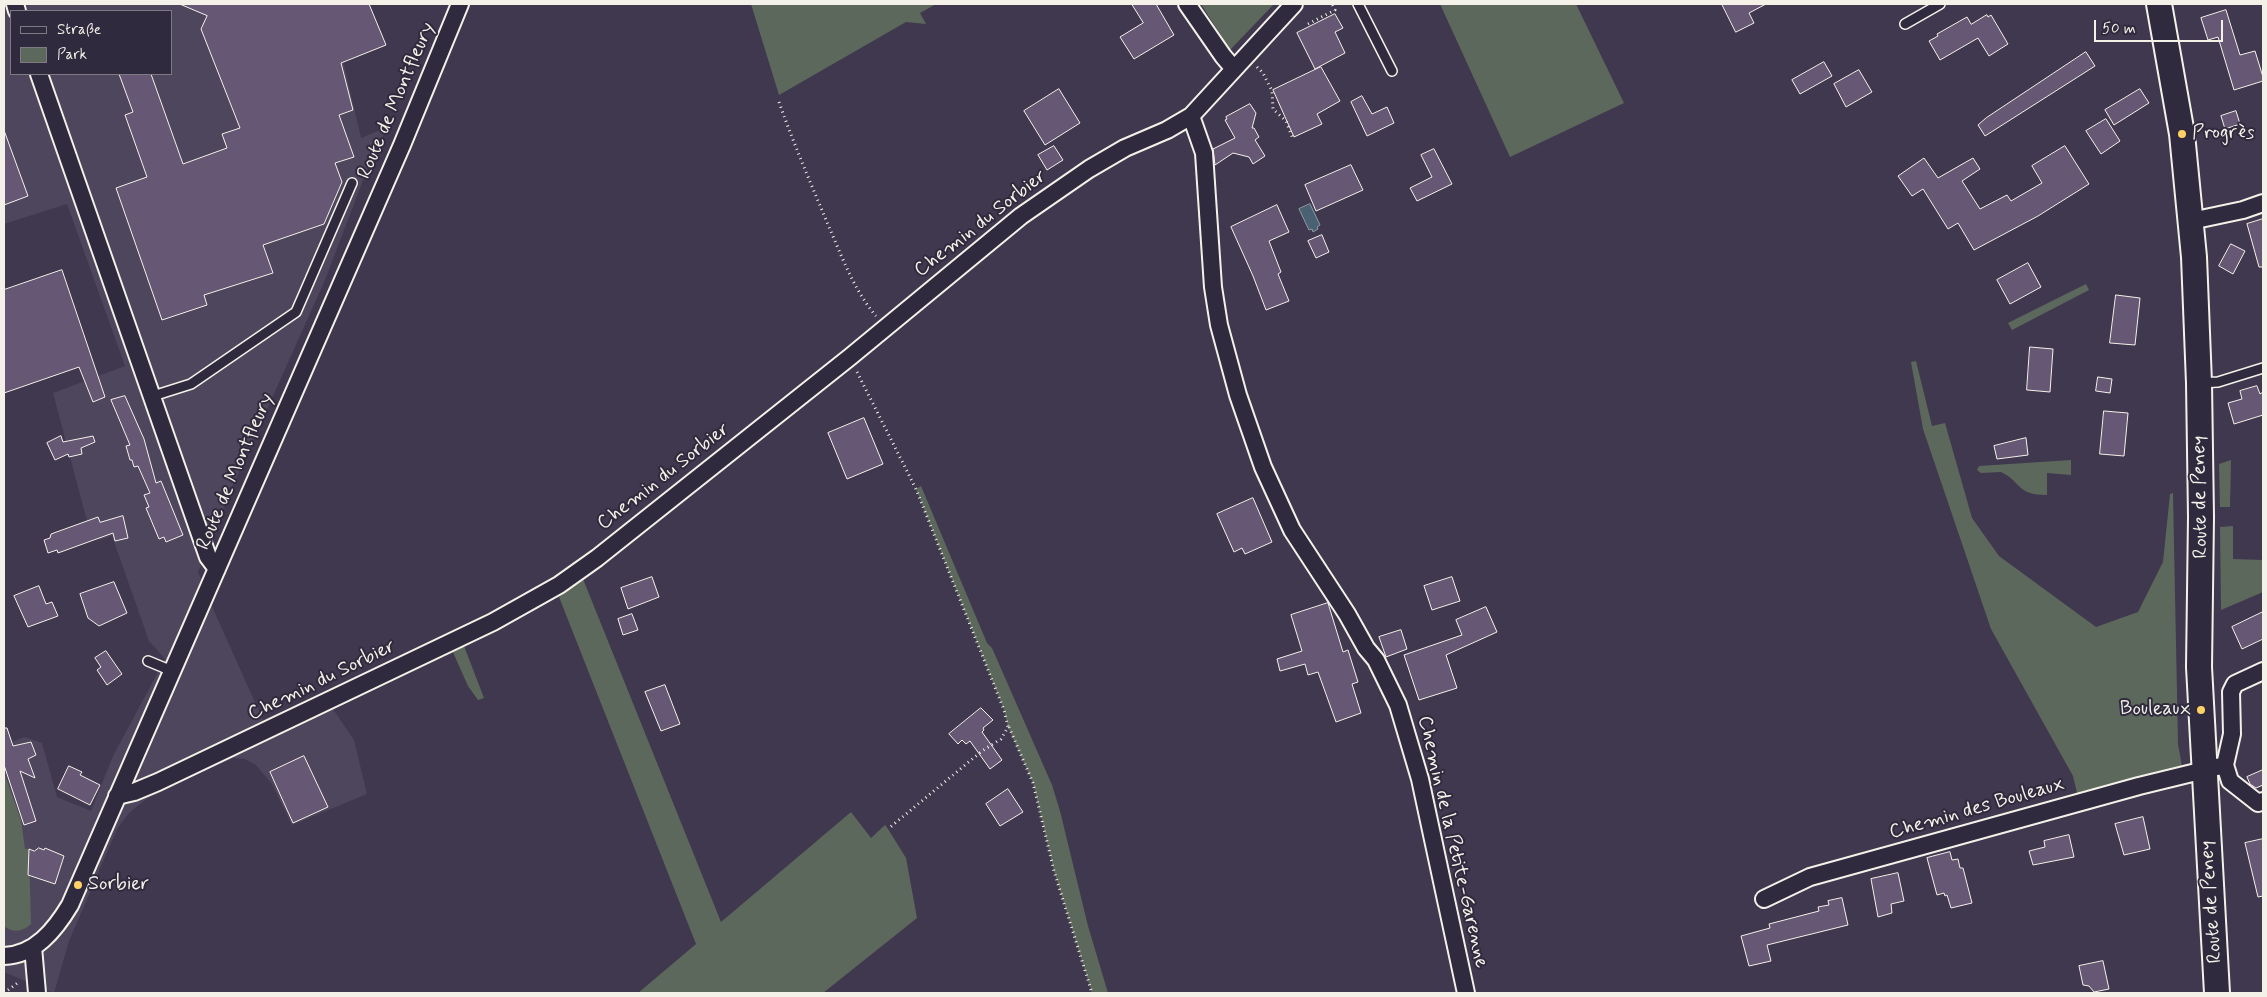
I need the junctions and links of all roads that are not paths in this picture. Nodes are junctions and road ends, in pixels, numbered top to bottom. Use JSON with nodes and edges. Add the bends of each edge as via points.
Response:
{"nodes":[{"id":1,"x":460,"y":4,"type":"edge"},
{"id":2,"x":1187,"y":4,"type":"edge"},
{"id":3,"x":1294,"y":4,"type":"edge"},
{"id":4,"x":1358,"y":4,"type":"edge"},
{"id":5,"x":1940,"y":4,"type":"edge"},
{"id":6,"x":2159,"y":4,"type":"edge"},
{"id":7,"x":1905,"y":24,"type":"dead end"},
{"id":8,"x":1240,"y":63,"type":"junction"},
{"id":9,"x":1392,"y":71,"type":"dead end"},
{"id":10,"x":39,"y":75,"type":"edge"},
{"id":11,"x":1192,"y":116,"type":"junction"},
{"id":12,"x":352,"y":183,"type":"dead end"},
{"id":13,"x":2263,"y":203,"type":"edge"},
{"id":14,"x":2191,"y":221,"type":"junction"},
{"id":15,"x":2263,"y":368,"type":"edge"},
{"id":16,"x":2199,"y":383,"type":"junction"},
{"id":17,"x":153,"y":396,"type":"junction"},
{"id":18,"x":217,"y":569,"type":"junction"},
{"id":19,"x":148,"y":661,"type":"dead end"},
{"id":20,"x":172,"y":671,"type":"junction"},
{"id":21,"x":2263,"y":671,"type":"edge"},
{"id":22,"x":2215,"y":767,"type":"junction"},
{"id":23,"x":117,"y":796,"type":"junction"},
{"id":24,"x":2263,"y":801,"type":"edge"},
{"id":25,"x":1764,"y":898,"type":"dead end"},
{"id":26,"x":33,"y":947,"type":"junction"},
{"id":27,"x":4,"y":956,"type":"edge"},
{"id":28,"x":38,"y":993,"type":"edge"},
{"id":29,"x":1466,"y":993,"type":"edge"},
{"id":30,"x":2217,"y":993,"type":"edge"}],
"edges":[{"from":1,"to":18,"type":"street","name":"Route de Montfleury","via":[[406,136]]},
{"from":2,"to":8,"type":"street","via":[[1223,56]]},
{"from":3,"to":8,"type":"street","name":"Chemin du Sorbier"},
{"from":4,"to":9,"type":"lane"},
{"from":5,"to":7,"type":"lane"},
{"from":6,"to":14,"type":"main road","name":"Route de Peney","via":[[2182,134]]},
{"from":8,"to":11,"type":"street","name":"Chemin du Sorbier"},
{"from":10,"to":17,"type":"street"},
{"from":11,"to":23,"type":"street","name":"Chemin du Sorbier","via":[[1125,148],[1052,194],[598,558],[529,603],[258,735],[140,790]]},
{"from":11,"to":29,"type":"street","name":"Chemin de la Petite-Garenne","via":[[1204,153],[1213,287],[1238,395],[1263,467],[1292,530],[1376,660],[1398,705],[1420,779]]},
{"from":12,"to":17,"type":"lane","via":[[296,312],[191,384]]},
{"from":13,"to":14,"type":"street"},
{"from":14,"to":16,"type":"main road","name":"Route de Peney"},
{"from":15,"to":16,"type":"lane","via":[[2218,382]]},
{"from":16,"to":22,"type":"main road","name":"Route de Peney","via":[[2202,572],[2199,667]]},
{"from":17,"to":18,"type":"street","via":[[208,557]]},
{"from":18,"to":20,"type":"street","name":"Route de Montfleury"},
{"from":19,"to":20,"type":"lane"},
{"from":20,"to":23,"type":"street","name":"Route de Montfleury"},
{"from":21,"to":22,"type":"street","via":[[2235,684],[2231,692],[2232,734]]},
{"from":22,"to":24,"type":"street","via":[[2258,803]]},
{"from":22,"to":25,"type":"street","name":"Chemin des Bouleaux","via":[[1810,877]]},
{"from":22,"to":30,"type":"main road","name":"Route de Peney"},
{"from":23,"to":26,"type":"street","name":"Route de Montfleury","via":[[70,905],[50,934]]},
{"from":26,"to":27,"type":"street","name":"Route de Montfleury"},
{"from":26,"to":28,"type":"street"}]}
